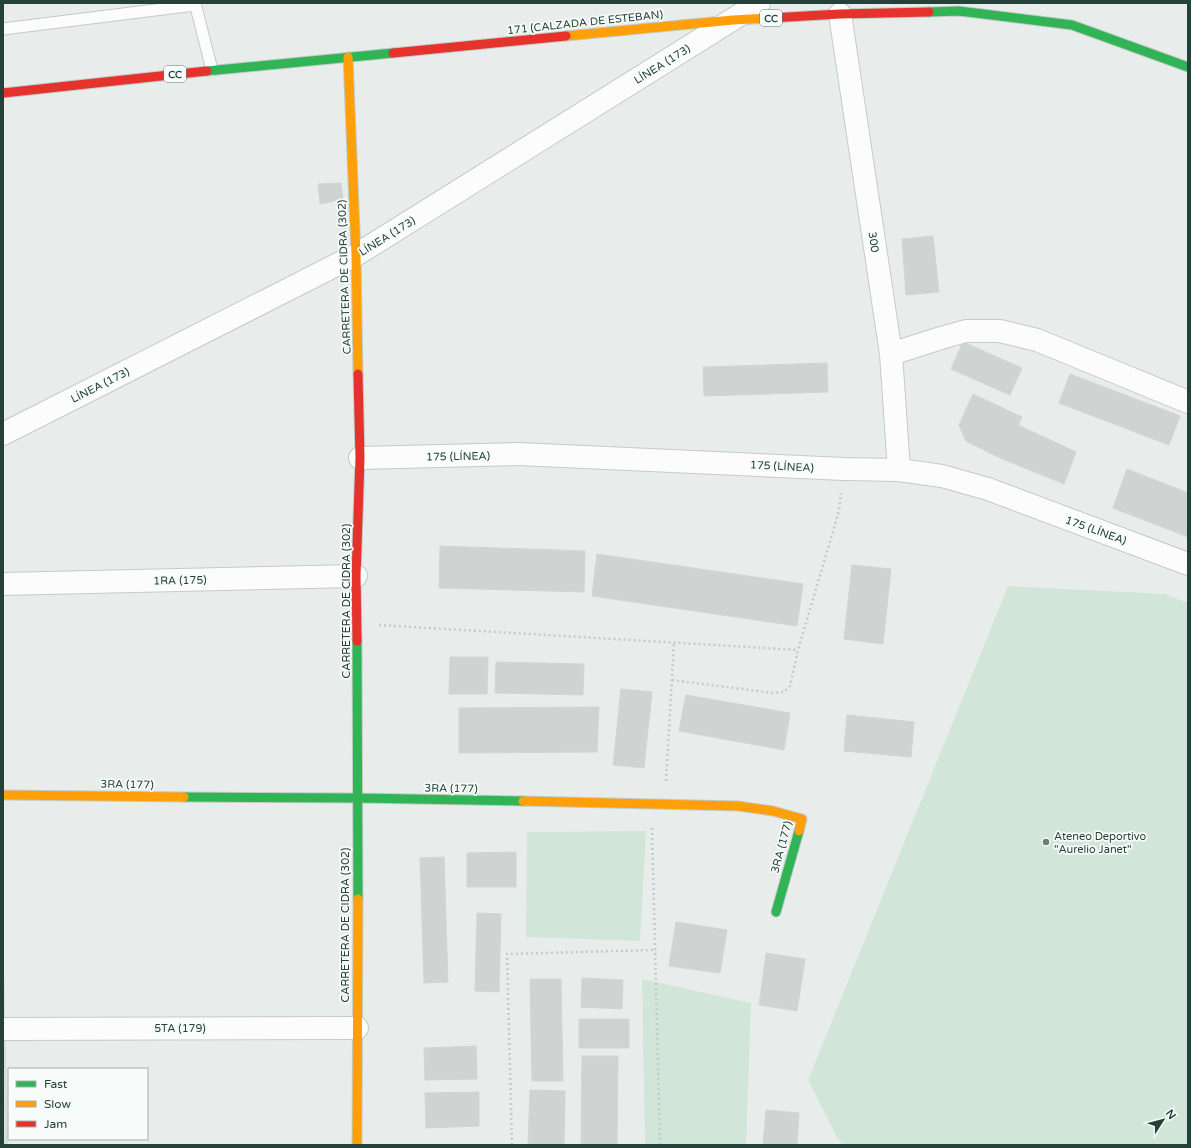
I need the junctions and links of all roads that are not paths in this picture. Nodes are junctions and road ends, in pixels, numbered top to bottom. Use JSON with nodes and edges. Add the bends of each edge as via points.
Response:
{"nodes":[{"id":1,"x":759,"y":3,"type":"edge"},
{"id":2,"x":195,"y":4,"type":"edge"},
{"id":3,"x":840,"y":14,"type":"junction"},
{"id":4,"x":733,"y":20,"type":"junction"},
{"id":5,"x":3,"y":29,"type":"edge"},
{"id":6,"x":348,"y":57,"type":"junction"},
{"id":7,"x":1188,"y":66,"type":"edge"},
{"id":8,"x":212,"y":70,"type":"junction"},
{"id":9,"x":3,"y":93,"type":"edge"},
{"id":10,"x":356,"y":255,"type":"junction"},
{"id":11,"x":890,"y":354,"type":"junction"},
{"id":12,"x":1188,"y":402,"type":"edge"},
{"id":13,"x":3,"y":434,"type":"edge"},
{"id":14,"x":360,"y":458,"type":"junction"},
{"id":15,"x":899,"y":470,"type":"junction"},
{"id":16,"x":1188,"y":564,"type":"edge"},
{"id":17,"x":356,"y":576,"type":"junction"},
{"id":18,"x":3,"y":584,"type":"edge"},
{"id":19,"x":3,"y":795,"type":"edge"},
{"id":20,"x":358,"y":798,"type":"junction"},
{"id":21,"x":776,"y":912,"type":"dead end"},
{"id":22,"x":357,"y":1028,"type":"junction"},
{"id":23,"x":3,"y":1029,"type":"edge"},
{"id":24,"x":357,"y":1145,"type":"edge"}],
"edges":[{"from":1,"to":4,"type":"street","name":"LÍNEA (173)"},
{"from":2,"to":5,"type":"lane"},
{"from":2,"to":8,"type":"lane"},
{"from":3,"to":4,"type":"main road","name":"171 (CALZADA DE ESTEBAN)","number":"CC"},
{"from":3,"to":7,"type":"main road","name":"171 (CALZADA DE ESTEBAN)","number":"CC","via":[[959,11],[1072,26]]},
{"from":3,"to":11,"type":"street","name":"300"},
{"from":4,"to":6,"type":"main road","name":"171 (CALZADA DE ESTEBAN)","number":"CC"},
{"from":4,"to":10,"type":"street","name":"LÍNEA (173)"},
{"from":6,"to":8,"type":"main road","name":"171 (CALZADA DE ESTEBAN)","number":"CC"},
{"from":6,"to":10,"type":"main road","name":"CARRETERA DE CIDRA (302)"},
{"from":8,"to":9,"type":"main road","name":"171 (CALZADA DE ESTEBAN)","number":"CC"},
{"from":10,"to":13,"type":"street","name":"LÍNEA (173)"},
{"from":10,"to":14,"type":"main road","name":"CARRETERA DE CIDRA (302)"},
{"from":11,"to":12,"type":"street","via":[[966,331],[1000,331],[1037,340]]},
{"from":11,"to":15,"type":"street","name":"300"},
{"from":14,"to":15,"type":"street","name":"175 (LÍNEA)","via":[[519,454]]},
{"from":14,"to":17,"type":"main road","name":"CARRETERA DE CIDRA (302)"},
{"from":15,"to":16,"type":"street","name":"175 (LÍNEA)","via":[[942,476],[988,489]]},
{"from":17,"to":18,"type":"street","name":"1RA (175)"},
{"from":17,"to":20,"type":"main road","name":"CARRETERA DE CIDRA (302)"},
{"from":19,"to":20,"type":"main road","name":"3RA (177)"},
{"from":20,"to":21,"type":"main road","name":"3RA (177)","via":[[738,806],[773,811],[802,819]]},
{"from":20,"to":22,"type":"main road","name":"CARRETERA DE CIDRA (302)"},
{"from":22,"to":23,"type":"street","name":"5TA (179)"},
{"from":22,"to":24,"type":"main road","name":"CARRETERA DE CIDRA (302)"}]}
